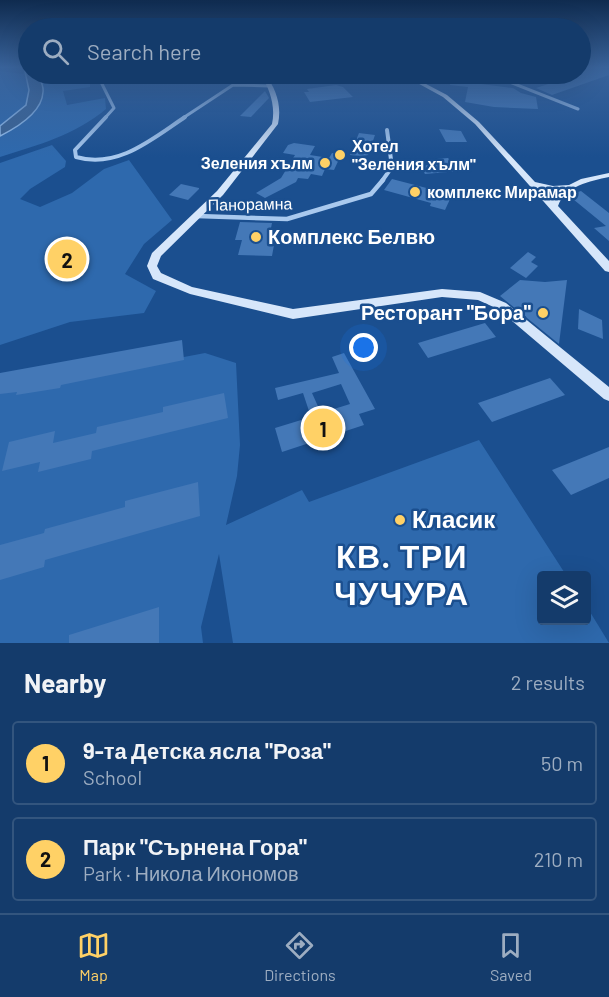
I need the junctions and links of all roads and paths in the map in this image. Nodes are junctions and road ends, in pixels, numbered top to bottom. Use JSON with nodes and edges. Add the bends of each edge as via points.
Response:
{"nodes":[{"id":1,"x":109,"y":97,"type":"edge"},
{"id":2,"x":214,"y":97,"type":"edge"},
{"id":3,"x":272,"y":97,"type":"edge"},
{"id":4,"x":446,"y":97,"type":"edge"},
{"id":5,"x":548,"y":97,"type":"edge"},
{"id":6,"x":578,"y":109,"type":"dead end"},
{"id":7,"x":387,"y":130,"type":"dead end"},
{"id":8,"x":609,"y":175,"type":"edge"},
{"id":9,"x":529,"y":182,"type":"junction"},
{"id":10,"x":571,"y":187,"type":"junction"},
{"id":11,"x":554,"y":208,"type":"junction"},
{"id":12,"x":197,"y":216,"type":"junction"},
{"id":13,"x":609,"y":268,"type":"edge"},
{"id":14,"x":609,"y":395,"type":"edge"}],
"edges":[{"from":1,"to":2,"type":"street","via":[[114,108],[75,150],[76,157],[85,162],[106,161],[128,153]]},
{"from":3,"to":12,"type":"street","via":[[277,111],[275,124]]},
{"from":4,"to":9,"type":"street","via":[[469,115]]},
{"from":5,"to":6,"type":"street"},
{"from":7,"to":12,"type":"street","name":"Панорамна","via":[[392,167],[371,194],[286,219]]},
{"from":8,"to":10,"type":"street"},
{"from":9,"to":10,"type":"street","via":[[553,189]]},
{"from":9,"to":11,"type":"street"},
{"from":10,"to":11,"type":"street","via":[[555,201]]},
{"from":11,"to":13,"type":"street"},
{"from":12,"to":14,"type":"street","via":[[154,258],[152,269],[162,280],[293,314],[442,293],[480,296],[507,310]]}]}
